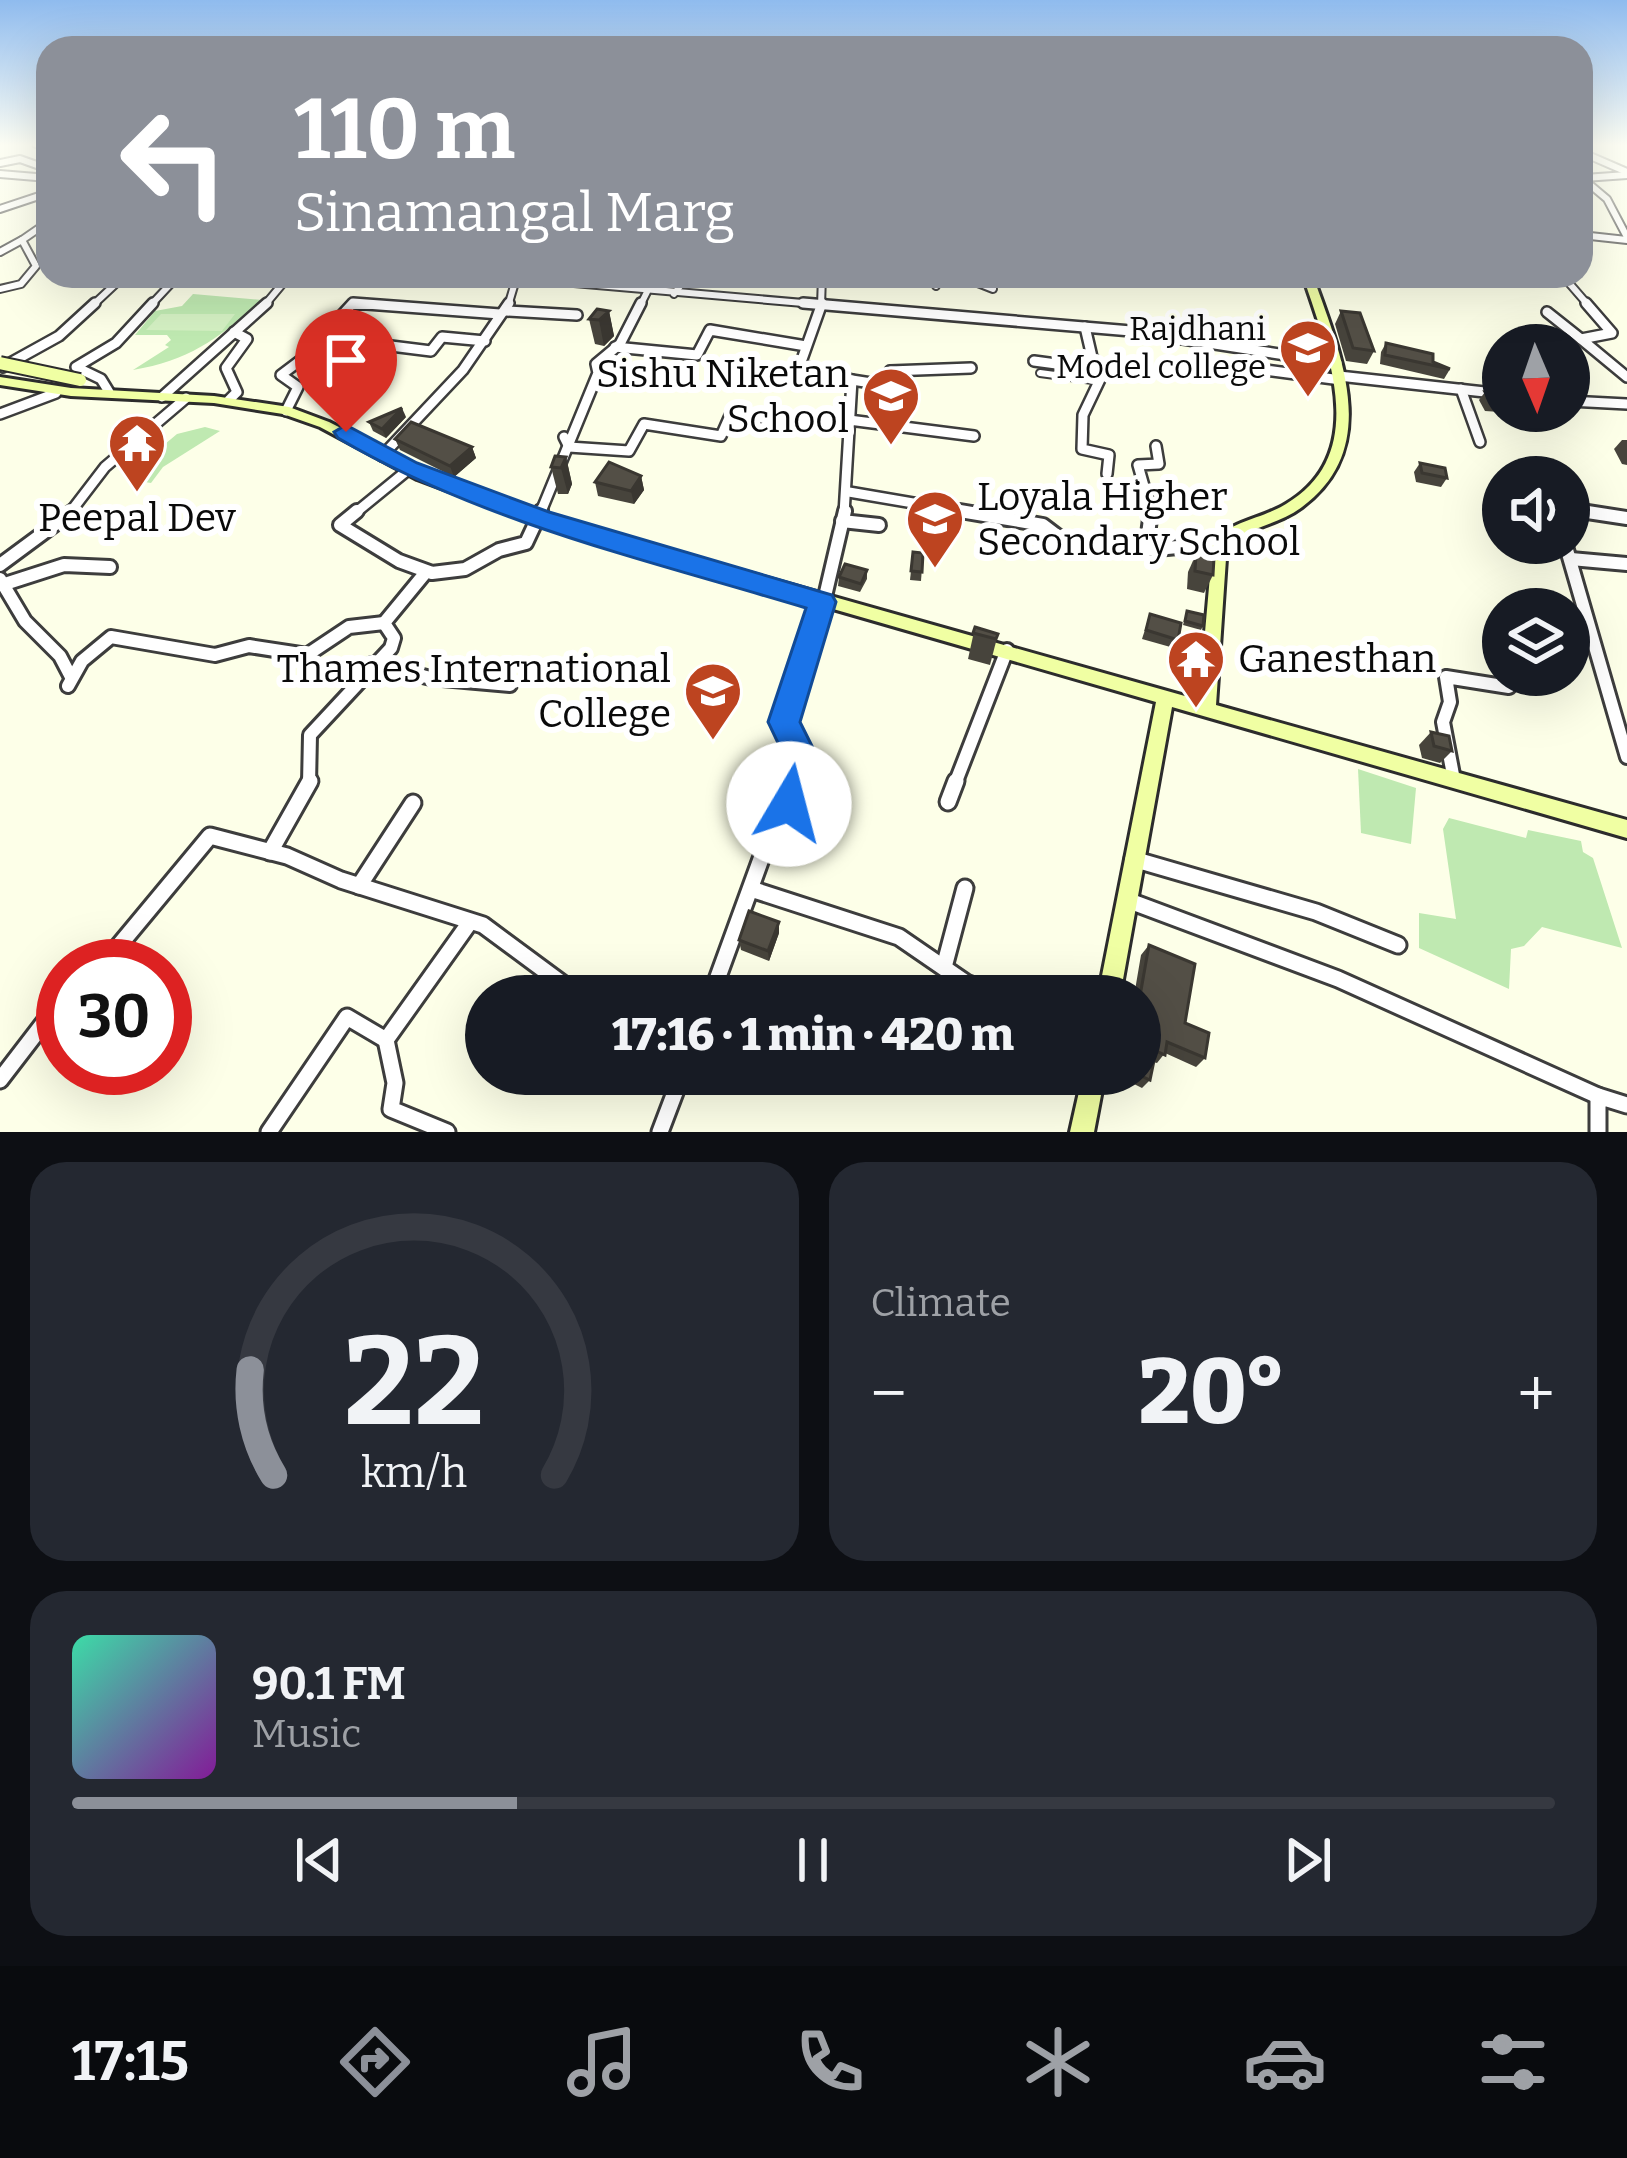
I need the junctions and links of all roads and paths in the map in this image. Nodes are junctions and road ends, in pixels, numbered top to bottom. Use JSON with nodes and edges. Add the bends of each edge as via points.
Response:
{"nodes":[{"id":1,"x":36,"y":197,"type":"edge"},
{"id":2,"x":1604,"y":197,"type":"edge"},
{"id":3,"x":0,"y":208,"type":"edge"},
{"id":4,"x":36,"y":230,"type":"edge"},
{"id":5,"x":1593,"y":237,"type":"edge"},
{"id":6,"x":1627,"y":239,"type":"edge"},
{"id":7,"x":22,"y":240,"type":"junction"},
{"id":8,"x":0,"y":252,"type":"edge"},
{"id":9,"x":111,"y":288,"type":"edge"},
{"id":10,"x":167,"y":288,"type":"edge"},
{"id":11,"x":277,"y":288,"type":"edge"},
{"id":12,"x":512,"y":288,"type":"edge"},
{"id":13,"x":626,"y":288,"type":"edge"},
{"id":14,"x":679,"y":288,"type":"edge"},
{"id":15,"x":822,"y":288,"type":"edge"},
{"id":16,"x":986,"y":288,"type":"edge"},
{"id":17,"x":1312,"y":288,"type":"edge"},
{"id":18,"x":1573,"y":288,"type":"edge"},
{"id":19,"x":0,"y":289,"type":"edge"},
{"id":20,"x":993,"y":289,"type":"dead end"},
{"id":21,"x":647,"y":292,"type":"junction"},
{"id":22,"x":674,"y":294,"type":"junction"},
{"id":23,"x":822,"y":304,"type":"junction"},
{"id":24,"x":503,"y":312,"type":"junction"},
{"id":25,"x":1547,"y":312,"type":"dead end"},
{"id":26,"x":577,"y":314,"type":"dead end"},
{"id":27,"x":1562,"y":324,"type":"edge"},
{"id":28,"x":1085,"y":327,"type":"junction"},
{"id":29,"x":234,"y":332,"type":"junction"},
{"id":30,"x":338,"y":332,"type":"junction"},
{"id":31,"x":1590,"y":337,"type":"edge"},
{"id":32,"x":485,"y":341,"type":"junction"},
{"id":33,"x":806,"y":346,"type":"junction"},
{"id":34,"x":1590,"y":346,"type":"edge"},
{"id":35,"x":615,"y":347,"type":"junction"},
{"id":36,"x":0,"y":353,"type":"edge"},
{"id":37,"x":21,"y":356,"type":"junction"},
{"id":38,"x":1034,"y":361,"type":"dead end"},
{"id":39,"x":1227,"y":365,"type":"dead end"},
{"id":40,"x":0,"y":366,"type":"edge"},
{"id":41,"x":971,"y":368,"type":"dead end"},
{"id":42,"x":1339,"y":373,"type":"junction"},
{"id":43,"x":1040,"y":374,"type":"dead end"},
{"id":44,"x":1102,"y":376,"type":"junction"},
{"id":45,"x":1627,"y":377,"type":"edge"},
{"id":46,"x":852,"y":380,"type":"junction"},
{"id":47,"x":0,"y":381,"type":"edge"},
{"id":48,"x":1461,"y":389,"type":"junction"},
{"id":49,"x":49,"y":392,"type":"junction"},
{"id":50,"x":109,"y":392,"type":"junction"},
{"id":51,"x":1482,"y":392,"type":"edge"},
{"id":52,"x":162,"y":397,"type":"junction"},
{"id":53,"x":186,"y":398,"type":"junction"},
{"id":54,"x":229,"y":400,"type":"junction"},
{"id":55,"x":1590,"y":401,"type":"edge"},
{"id":56,"x":1627,"y":404,"type":"edge"},
{"id":57,"x":286,"y":411,"type":"junction"},
{"id":58,"x":0,"y":414,"type":"edge"},
{"id":59,"x":849,"y":420,"type":"junction"},
{"id":60,"x":974,"y":436,"type":"dead end"},
{"id":61,"x":564,"y":437,"type":"junction"},
{"id":62,"x":1480,"y":442,"type":"dead end"},
{"id":63,"x":1156,"y":446,"type":"dead end"},
{"id":64,"x":382,"y":456,"type":"junction"},
{"id":65,"x":409,"y":469,"type":"junction"},
{"id":66,"x":1108,"y":474,"type":"dead end"},
{"id":67,"x":849,"y":492,"type":"junction"},
{"id":68,"x":1590,"y":512,"type":"edge"},
{"id":69,"x":1627,"y":518,"type":"edge"},
{"id":70,"x":539,"y":519,"type":"junction"},
{"id":71,"x":842,"y":521,"type":"junction"},
{"id":72,"x":879,"y":525,"type":"dead end"},
{"id":73,"x":1220,"y":543,"type":"junction"},
{"id":74,"x":1146,"y":550,"type":"junction"},
{"id":75,"x":1590,"y":561,"type":"edge"},
{"id":76,"x":1572,"y":564,"type":"edge"},
{"id":77,"x":1627,"y":564,"type":"edge"},
{"id":78,"x":0,"y":565,"type":"edge"},
{"id":79,"x":110,"y":567,"type":"dead end"},
{"id":80,"x":426,"y":572,"type":"junction"},
{"id":81,"x":4,"y":581,"type":"edge"},
{"id":82,"x":822,"y":602,"type":"junction"},
{"id":83,"x":384,"y":623,"type":"junction"},
{"id":84,"x":1007,"y":650,"type":"junction"},
{"id":85,"x":372,"y":664,"type":"junction"},
{"id":86,"x":1482,"y":683,"type":"edge"},
{"id":87,"x":510,"y":685,"type":"dead end"},
{"id":88,"x":1165,"y":698,"type":"junction"},
{"id":89,"x":1207,"y":710,"type":"junction"},
{"id":90,"x":1627,"y":758,"type":"edge"},
{"id":91,"x":1454,"y":784,"type":"junction"},
{"id":92,"x":948,"y":802,"type":"dead end"},
{"id":93,"x":413,"y":803,"type":"dead end"},
{"id":94,"x":1626,"y":830,"type":"edge"},
{"id":95,"x":270,"y":852,"type":"junction"},
{"id":96,"x":1133,"y":859,"type":"junction"},
{"id":97,"x":359,"y":886,"type":"junction"},
{"id":98,"x":965,"y":888,"type":"dead end"},
{"id":99,"x":751,"y":889,"type":"junction"},
{"id":100,"x":1127,"y":900,"type":"junction"},
{"id":101,"x":470,"y":922,"type":"junction"},
{"id":102,"x":124,"y":939,"type":"edge"},
{"id":103,"x":1398,"y":945,"type":"dead end"},
{"id":104,"x":944,"y":967,"type":"junction"},
{"id":105,"x":548,"y":975,"type":"edge"},
{"id":106,"x":719,"y":975,"type":"edge"},
{"id":107,"x":959,"y":975,"type":"edge"},
{"id":108,"x":1113,"y":975,"type":"edge"},
{"id":109,"x":36,"y":1033,"type":"edge"},
{"id":110,"x":386,"y":1040,"type":"junction"},
{"id":111,"x":0,"y":1079,"type":"edge"},
{"id":112,"x":674,"y":1095,"type":"edge"},
{"id":113,"x":1090,"y":1095,"type":"edge"},
{"id":114,"x":1598,"y":1096,"type":"junction"},
{"id":115,"x":1627,"y":1105,"type":"edge"},
{"id":116,"x":269,"y":1132,"type":"edge"},
{"id":117,"x":447,"y":1132,"type":"edge"},
{"id":118,"x":660,"y":1132,"type":"edge"},
{"id":119,"x":1082,"y":1132,"type":"edge"},
{"id":120,"x":1598,"y":1132,"type":"edge"}],
"edges":[{"from":1,"to":3,"type":"street"},
{"from":2,"to":6,"type":"street"},
{"from":4,"to":7,"type":"street"},
{"from":5,"to":6,"type":"street"},
{"from":7,"to":8,"type":"street"},
{"from":7,"to":19,"type":"street","via":[[36,266],[21,284]]},
{"from":9,"to":37,"type":"street","via":[[59,337]]},
{"from":10,"to":50,"type":"street","via":[[116,343],[76,368]]},
{"from":11,"to":29,"type":"street"},
{"from":12,"to":24,"type":"street"},
{"from":13,"to":21,"type":"street"},
{"from":14,"to":22,"type":"street"},
{"from":15,"to":23,"type":"street"},
{"from":16,"to":20,"type":"street"},
{"from":17,"to":42,"type":"main road"},
{"from":18,"to":31,"type":"street","via":[[1612,333]]},
{"from":21,"to":22,"type":"street"},
{"from":21,"to":35,"type":"street"},
{"from":22,"to":23,"type":"street"},
{"from":23,"to":28,"type":"street"},
{"from":23,"to":33,"type":"street"},
{"from":24,"to":26,"type":"street"},
{"from":24,"to":30,"type":"street","via":[[353,303],[330,328]]},
{"from":24,"to":32,"type":"street"},
{"from":25,"to":27,"type":"street"},
{"from":28,"to":42,"type":"street"},
{"from":28,"to":44,"type":"street"},
{"from":29,"to":52,"type":"street"},
{"from":29,"to":54,"type":"street","via":[[248,339],[226,368],[237,392]]},
{"from":30,"to":32,"type":"street","via":[[351,341],[431,350],[442,337]]},
{"from":30,"to":57,"type":"street","via":[[281,375],[298,387]]},
{"from":32,"to":64,"type":"street"},
{"from":33,"to":35,"type":"street","via":[[710,331],[698,355]]},
{"from":33,"to":46,"type":"street","via":[[800,365]]},
{"from":34,"to":45,"type":"street"},
{"from":35,"to":61,"type":"street","via":[[596,364]]},
{"from":36,"to":37,"type":"street"},
{"from":37,"to":40,"type":"street"},
{"from":38,"to":44,"type":"street"},
{"from":39,"to":42,"type":"street"},
{"from":40,"to":50,"type":"main road","bridge":true},
{"from":41,"to":46,"type":"street","via":[[890,371],[884,385]]},
{"from":42,"to":48,"type":"street"},
{"from":42,"to":73,"type":"main road","via":[[1345,440],[1318,485],[1294,507]]},
{"from":43,"to":44,"type":"street"},
{"from":44,"to":66,"type":"street","via":[[1083,415],[1082,449],[1109,455]]},
{"from":46,"to":59,"type":"street"},
{"from":47,"to":49,"type":"main road"},
{"from":48,"to":51,"type":"street"},
{"from":48,"to":62,"type":"street"},
{"from":49,"to":50,"type":"main road"},
{"from":49,"to":58,"type":"street"},
{"from":50,"to":52,"type":"main road"},
{"from":52,"to":53,"type":"main road"},
{"from":53,"to":54,"type":"main road"},
{"from":53,"to":78,"type":"street","via":[[105,467],[75,509]]},
{"from":54,"to":57,"type":"main road"},
{"from":55,"to":56,"type":"street"},
{"from":57,"to":64,"type":"main road","via":[[324,422]]},
{"from":59,"to":60,"type":"street"},
{"from":59,"to":61,"type":"street","via":[[785,422],[731,411],[722,436],[644,424],[629,451],[569,447]]},
{"from":59,"to":67,"type":"street"},
{"from":61,"to":70,"type":"street"},
{"from":63,"to":74,"type":"street","via":[[1159,464],[1138,465],[1153,518]]},
{"from":64,"to":65,"type":"main road"},
{"from":65,"to":70,"type":"main road"},
{"from":65,"to":80,"type":"street","via":[[340,525]]},
{"from":67,"to":71,"type":"street"},
{"from":67,"to":74,"type":"street","via":[[1042,525],[1072,547]]},
{"from":68,"to":69,"type":"street"},
{"from":70,"to":80,"type":"street","via":[[526,543],[495,546],[460,571]]},
{"from":70,"to":82,"type":"main road"},
{"from":71,"to":72,"type":"street"},
{"from":71,"to":82,"type":"street"},
{"from":73,"to":74,"type":"street"},
{"from":73,"to":89,"type":"main road"},
{"from":75,"to":77,"type":"street"},
{"from":76,"to":90,"type":"street"},
{"from":79,"to":81,"type":"street","via":[[64,565]]},
{"from":80,"to":83,"type":"street"},
{"from":81,"to":83,"type":"street","via":[[27,625],[72,673],[68,686],[111,637],[214,655],[249,646],[307,655],[349,627]]},
{"from":82,"to":84,"type":"main road"},
{"from":82,"to":99,"type":"street","via":[[784,722],[805,764]]},
{"from":83,"to":85,"type":"street","via":[[394,642]]},
{"from":84,"to":88,"type":"main road"},
{"from":84,"to":92,"type":"street"},
{"from":85,"to":87,"type":"street"},
{"from":85,"to":95,"type":"street","via":[[310,735],[310,782]]},
{"from":86,"to":91,"type":"street","via":[[1446,677],[1443,722]]},
{"from":88,"to":89,"type":"main road"},
{"from":88,"to":96,"type":"main road"},
{"from":89,"to":91,"type":"main road"},
{"from":91,"to":94,"type":"main road"},
{"from":93,"to":97,"type":"street"},
{"from":95,"to":97,"type":"street"},
{"from":95,"to":102,"type":"street","via":[[210,836]]},
{"from":96,"to":100,"type":"main road"},
{"from":96,"to":103,"type":"street","via":[[1316,912]]},
{"from":97,"to":101,"type":"street"},
{"from":98,"to":104,"type":"street"},
{"from":99,"to":104,"type":"street","via":[[899,937]]},
{"from":99,"to":106,"type":"street"},
{"from":100,"to":108,"type":"main road"},
{"from":100,"to":114,"type":"street","via":[[1339,979]]},
{"from":101,"to":105,"type":"street"},
{"from":101,"to":110,"type":"street"},
{"from":104,"to":107,"type":"street"},
{"from":109,"to":111,"type":"street"},
{"from":110,"to":116,"type":"street","via":[[347,1017]]},
{"from":110,"to":117,"type":"street","via":[[392,1109]]},
{"from":112,"to":118,"type":"street"},
{"from":113,"to":119,"type":"main road"},
{"from":114,"to":115,"type":"street"},
{"from":114,"to":120,"type":"street"}]}
